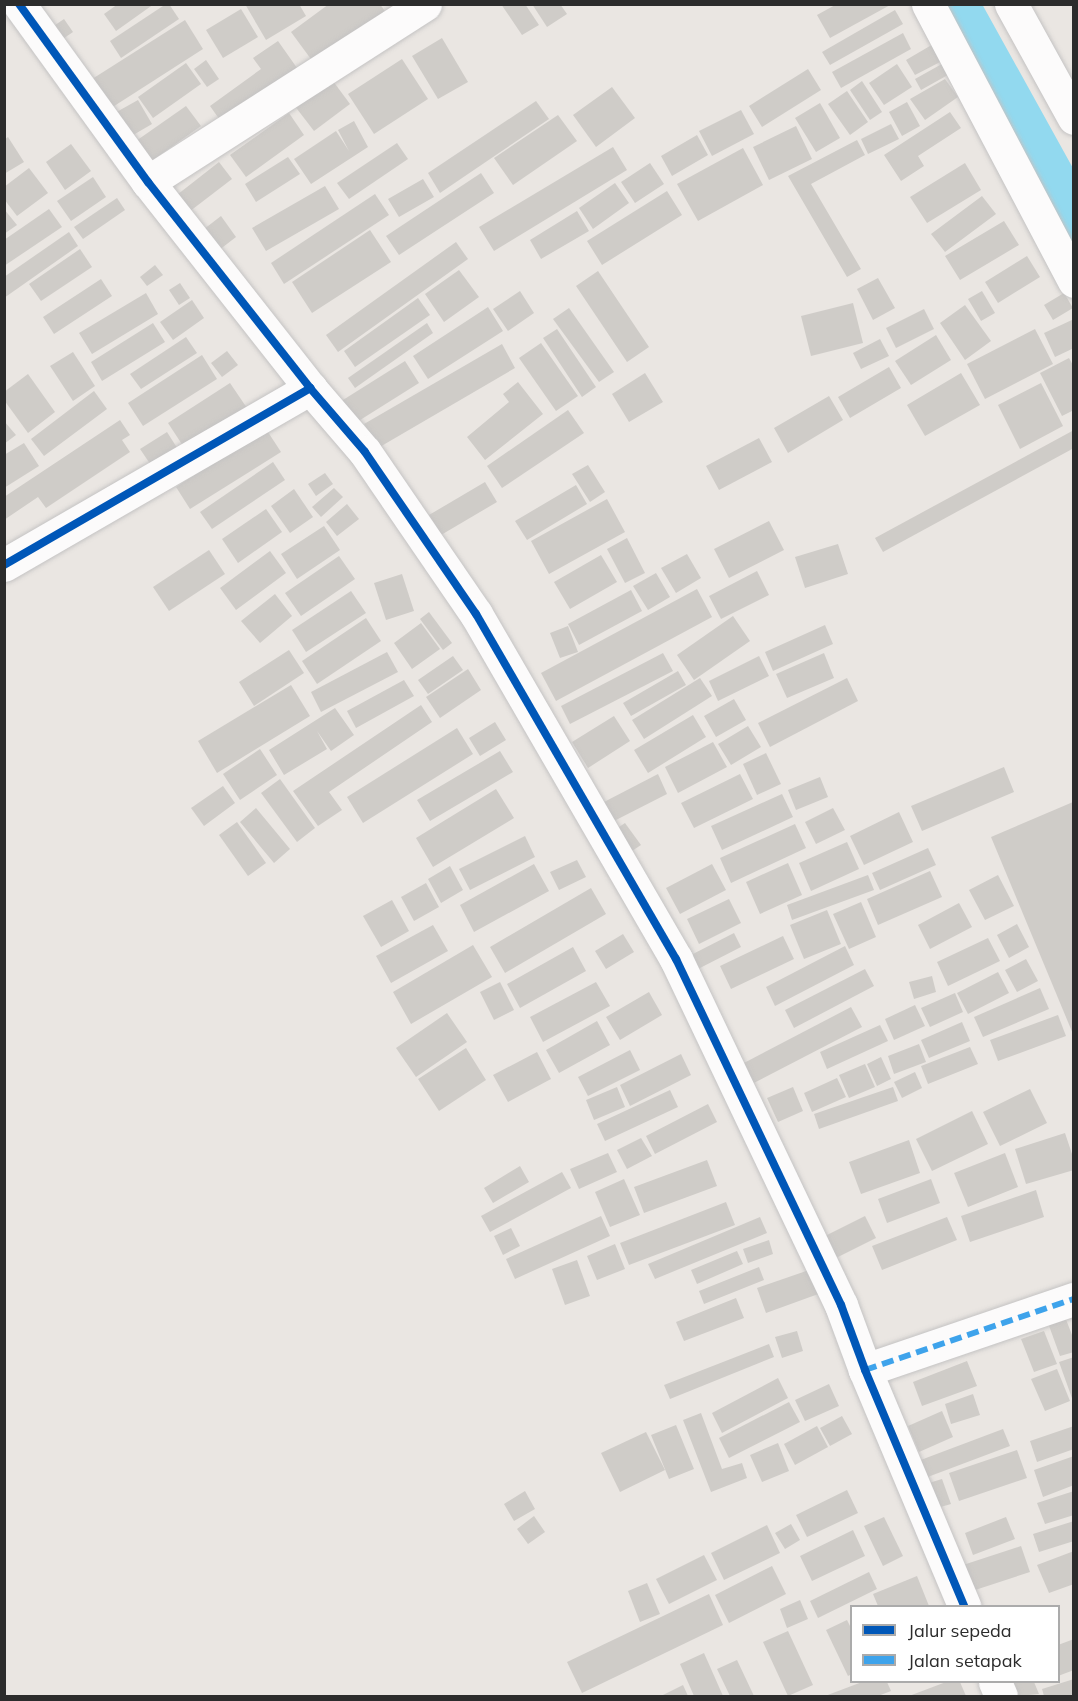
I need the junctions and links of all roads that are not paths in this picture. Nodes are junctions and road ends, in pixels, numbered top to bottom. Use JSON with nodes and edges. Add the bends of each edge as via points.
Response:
{"nodes":[{"id":1,"x":19,"y":4,"type":"edge"},
{"id":2,"x":425,"y":4,"type":"edge"},
{"id":3,"x":928,"y":4,"type":"edge"},
{"id":4,"x":1011,"y":4,"type":"edge"},
{"id":5,"x":1074,"y":118,"type":"edge"},
{"id":6,"x":148,"y":182,"type":"junction"},
{"id":7,"x":1074,"y":281,"type":"edge"},
{"id":8,"x":310,"y":388,"type":"junction"},
{"id":9,"x":4,"y":565,"type":"edge"},
{"id":10,"x":1074,"y":1299,"type":"edge"},
{"id":11,"x":865,"y":1370,"type":"junction"},
{"id":12,"x":964,"y":1605,"type":"edge"}],
"edges":[{"from":1,"to":6,"type":"street"},
{"from":2,"to":6,"type":"street"},
{"from":3,"to":7,"type":"street"},
{"from":4,"to":5,"type":"street"},
{"from":6,"to":8,"type":"street"},
{"from":8,"to":9,"type":"street"},
{"from":8,"to":11,"type":"street","via":[[365,452],[476,614],[676,958],[841,1305]]},
{"from":10,"to":11,"type":"street"},
{"from":11,"to":12,"type":"street"}]}
